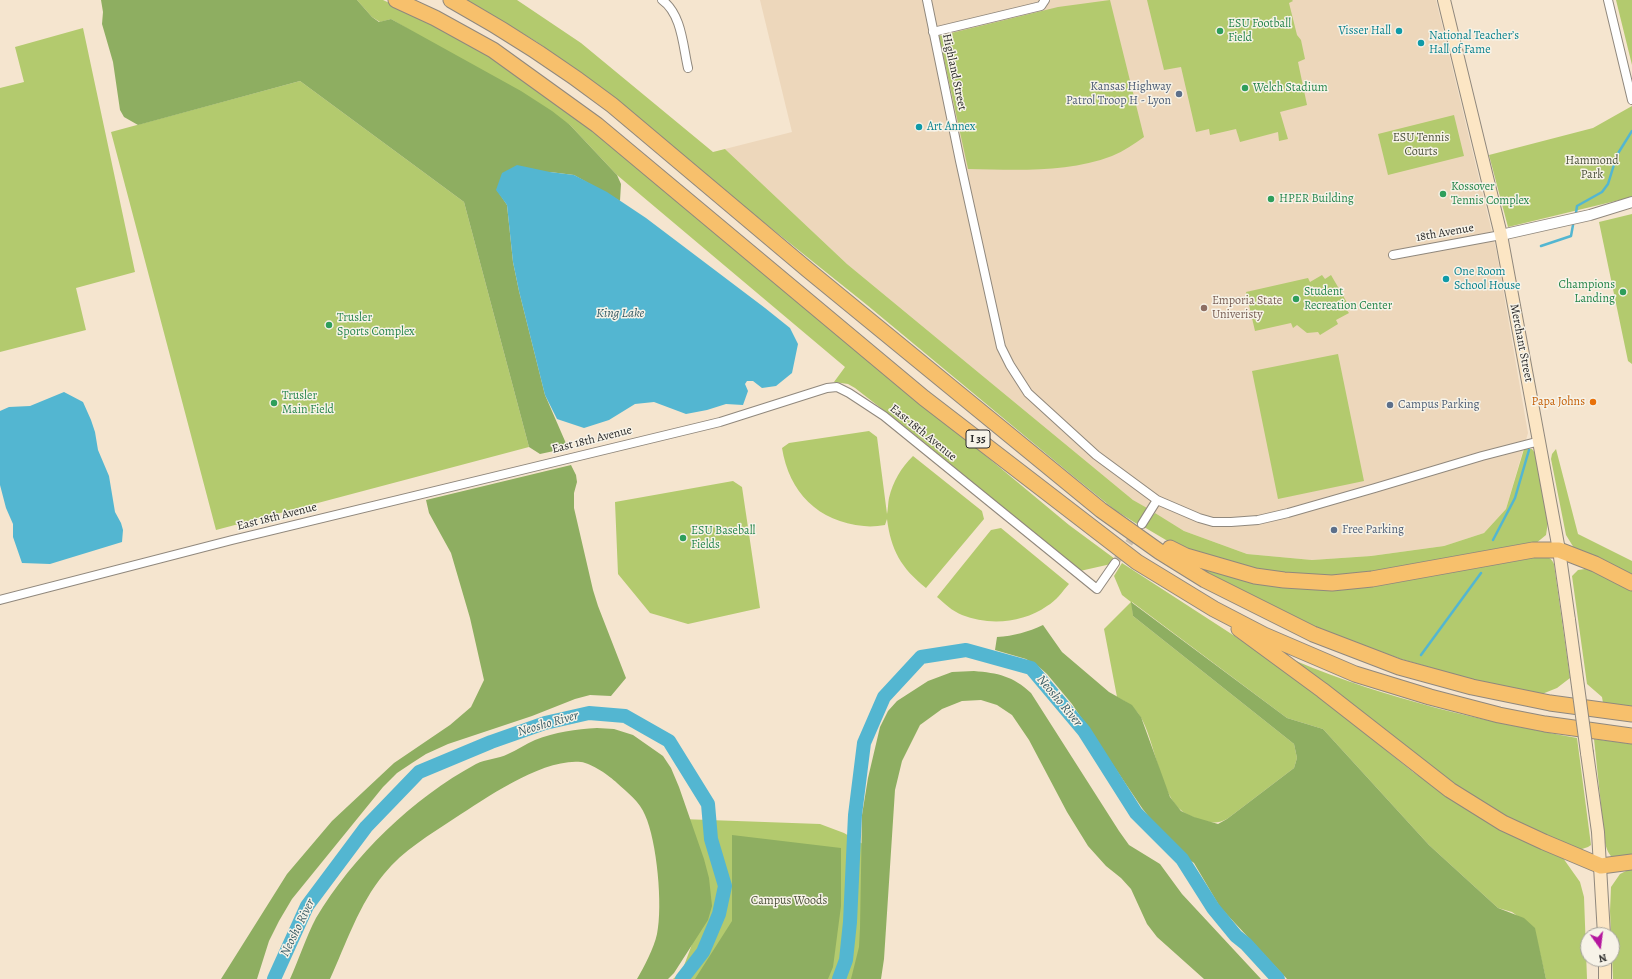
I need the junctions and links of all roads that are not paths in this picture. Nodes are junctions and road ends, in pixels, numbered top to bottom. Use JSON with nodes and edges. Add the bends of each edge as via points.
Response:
{"nodes":[{"id":1,"x":396,"y":0,"type":"edge"},
{"id":2,"x":451,"y":0,"type":"edge"},
{"id":3,"x":662,"y":0,"type":"edge"},
{"id":4,"x":927,"y":0,"type":"edge"},
{"id":5,"x":1045,"y":0,"type":"edge"},
{"id":6,"x":1444,"y":0,"type":"edge"},
{"id":7,"x":1608,"y":0,"type":"edge"},
{"id":8,"x":933,"y":32,"type":"junction"},
{"id":9,"x":688,"y":68,"type":"dead end"},
{"id":10,"x":1632,"y":100,"type":"edge"},
{"id":11,"x":1632,"y":202,"type":"edge"},
{"id":12,"x":1501,"y":235,"type":"junction"},
{"id":13,"x":1393,"y":255,"type":"dead end"},
{"id":14,"x":1540,"y":441,"type":"junction"},
{"id":15,"x":1158,"y":500,"type":"junction"},
{"id":16,"x":1115,"y":520,"type":"junction"},
{"id":17,"x":1142,"y":524,"type":"tunnel mouth"},
{"id":18,"x":1559,"y":550,"type":"junction"},
{"id":19,"x":1115,"y":563,"type":"tunnel mouth"},
{"id":20,"x":1632,"y":583,"type":"edge"},
{"id":21,"x":0,"y":600,"type":"edge"},
{"id":22,"x":1214,"y":609,"type":"junction"},
{"id":23,"x":1632,"y":714,"type":"edge"},
{"id":24,"x":1632,"y":736,"type":"edge"},
{"id":25,"x":1632,"y":862,"type":"edge"},
{"id":26,"x":1601,"y":866,"type":"junction"},
{"id":27,"x":1604,"y":927,"type":"edge"},
{"id":28,"x":1605,"y":967,"type":"edge"},
{"id":29,"x":1605,"y":979,"type":"edge"}],
"edges":[{"from":1,"to":22,"type":"highway","number":"I 35","via":[[493,50],[585,116],[924,398],[1137,562]]},
{"from":2,"to":16,"type":"highway","number":"I 35","via":[[526,44],[612,105],[808,270]]},
{"from":3,"to":9,"type":"street","via":[[673,12],[678,23]]},
{"from":4,"to":8,"type":"street","name":"Highland Street"},
{"from":5,"to":8,"type":"street","via":[[1041,6]]},
{"from":6,"to":12,"type":"main road","name":"Merchant Street"},
{"from":7,"to":10,"type":"street"},
{"from":8,"to":15,"type":"street","name":"Highland Street","via":[[1001,347],[1028,393],[1096,455]]},
{"from":11,"to":12,"type":"street","via":[[1590,215]]},
{"from":12,"to":13,"type":"street","name":"18th Avenue"},
{"from":12,"to":14,"type":"main road","name":"Merchant Street"},
{"from":14,"to":15,"type":"street","name":"Highland Street","via":[[1258,520],[1213,522]]},
{"from":14,"to":18,"type":"main road","name":"Merchant Street"},
{"from":15,"to":17,"type":"street"},
{"from":16,"to":18,"type":"highway","via":[[1186,556],[1255,576],[1284,580],[1332,582],[1372,579],[1533,550]]},
{"from":16,"to":23,"type":"highway","number":"I 35","via":[[1205,580],[1262,610],[1313,634],[1399,668],[1472,687],[1550,703]]},
{"from":18,"to":20,"type":"highway","via":[[1595,564]]},
{"from":18,"to":26,"type":"main road","name":"Merchant Street","bridge":true},
{"from":19,"to":21,"type":"street","name":"East 18th Avenue","via":[[1097,589],[884,416],[849,392],[837,387],[720,422]]},
{"from":22,"to":24,"type":"highway","number":"I 35","via":[[1264,635],[1362,677],[1499,715]]},
{"from":22,"to":26,"type":"highway","via":[[1450,790],[1503,823]]},
{"from":25,"to":26,"type":"highway"},
{"from":26,"to":27,"type":"main road","name":"Merchant Street"},
{"from":28,"to":29,"type":"main road"}]}
